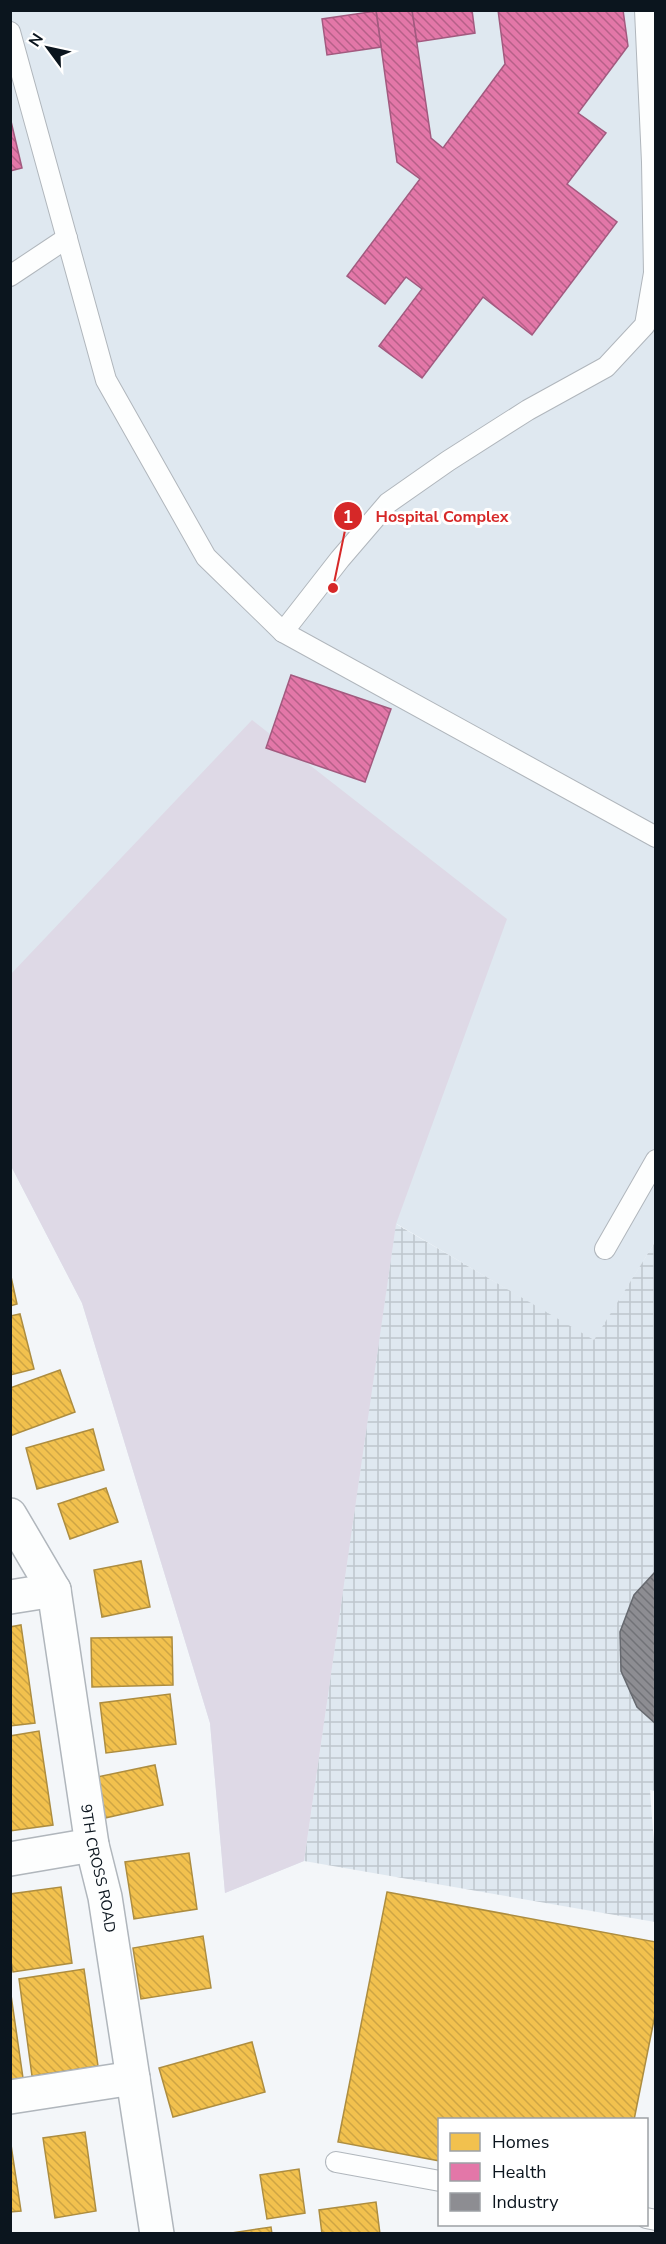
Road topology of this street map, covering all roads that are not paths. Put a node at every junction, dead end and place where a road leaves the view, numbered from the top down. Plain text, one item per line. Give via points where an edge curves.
1 (645, 10) edge
2 (10, 32) edge
3 (654, 162) edge
4 (67, 238) junction
5 (10, 276) edge
6 (283, 632) junction
7 (656, 837) edge
8 (656, 1160) edge
9 (605, 1249) dead end
10 (10, 1515) edge
11 (54, 1590) junction
12 (10, 1598) edge
13 (92, 1845) junction
14 (10, 1859) edge
15 (133, 2078) junction
16 (10, 2097) edge
17 (336, 2162) dead end
18 (438, 2181) edge
19 (157, 2234) edge

1 - 3 lane
2 - 4 lane
3 - 6 lane via 654,273 645,325 606,367 528,410 388,503
4 - 5 lane
4 - 6 lane via 106,380 206,557
6 - 7 lane
8 - 9 lane
10 - 11 street, 9TH CROSS ROAD
11 - 12 street
11 - 13 street, 9TH CROSS ROAD
13 - 14 street
13 - 15 street, 9TH CROSS ROAD via 105,1898
15 - 16 street
15 - 19 street, 9TH CROSS ROAD
17 - 18 lane

